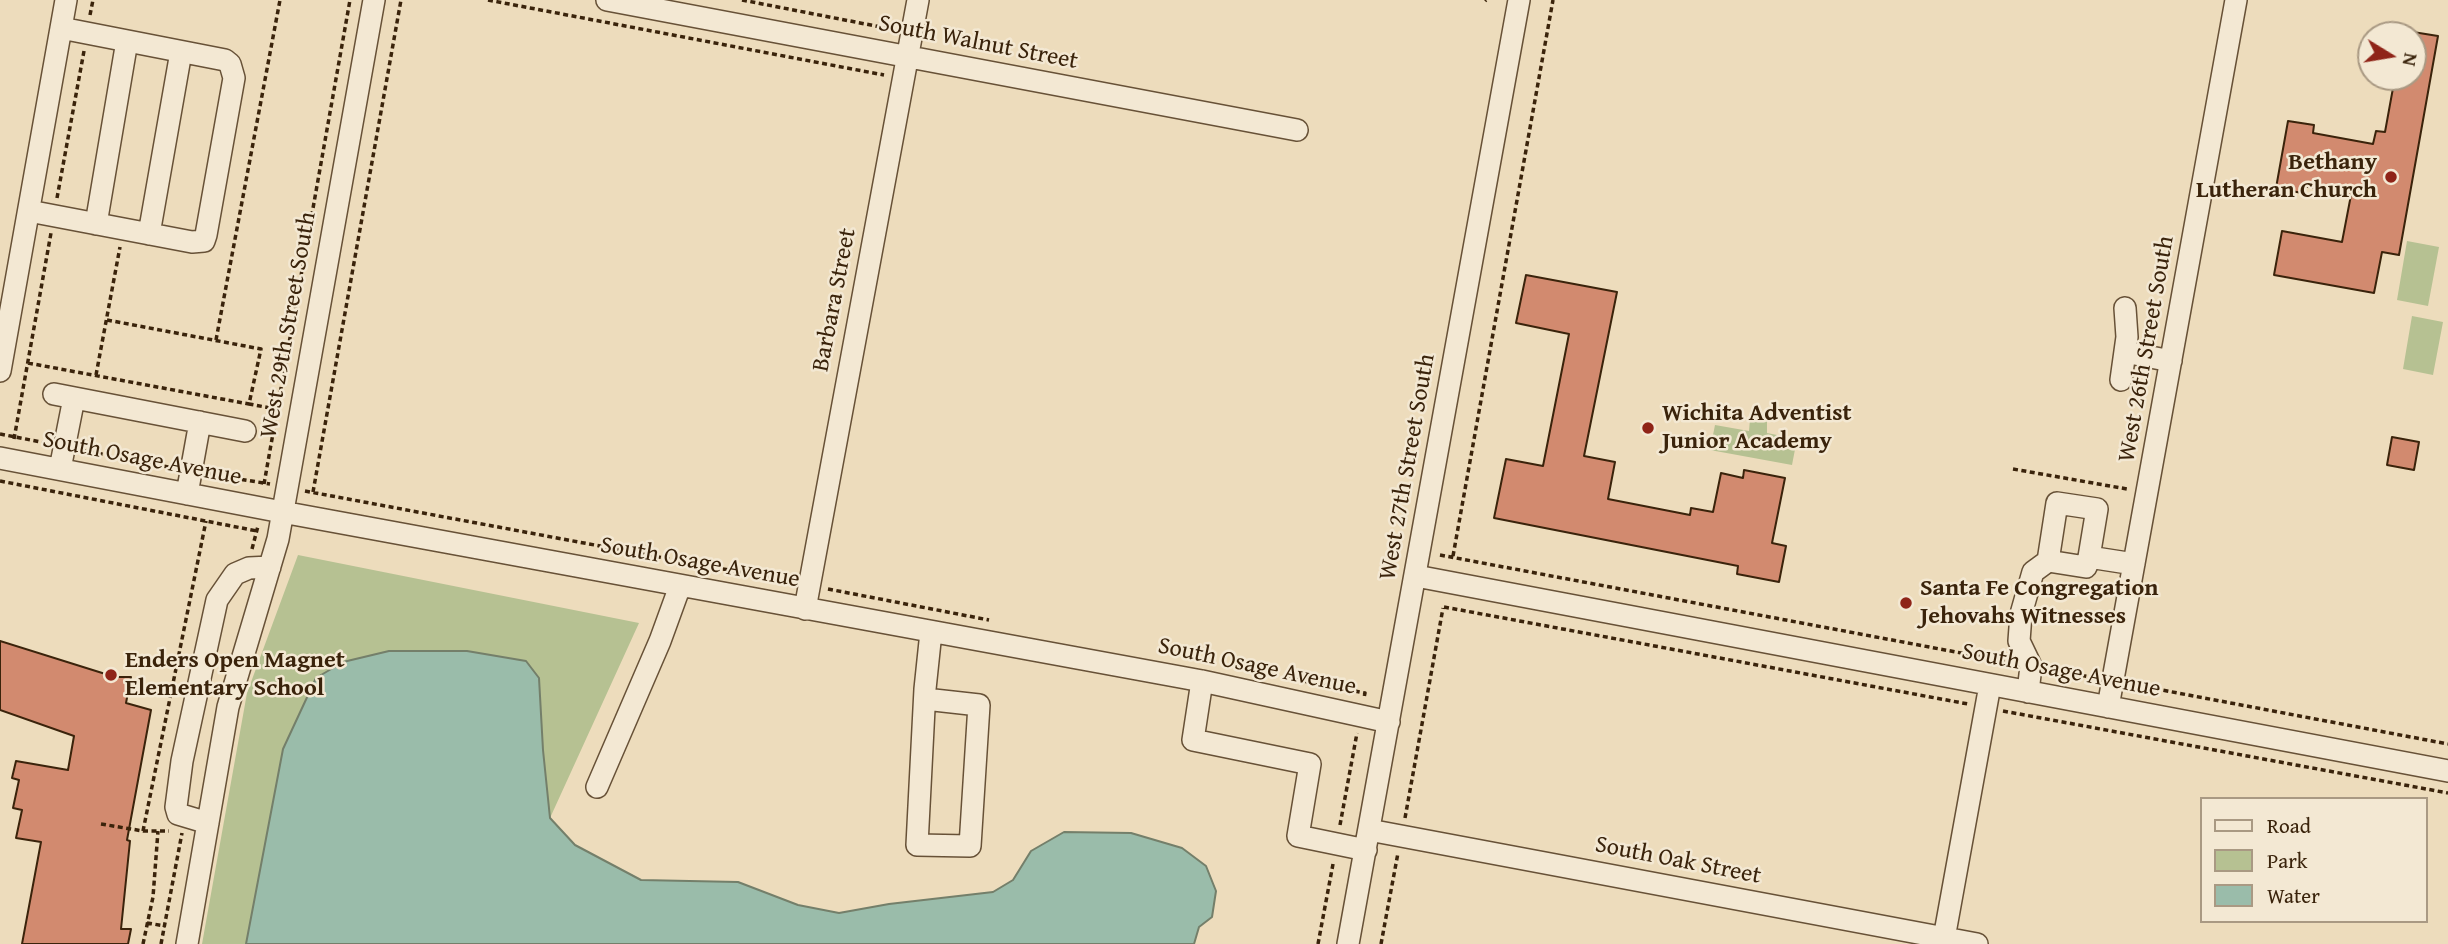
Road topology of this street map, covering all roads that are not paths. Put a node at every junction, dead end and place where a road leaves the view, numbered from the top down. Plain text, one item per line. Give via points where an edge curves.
1 (66, 0) edge
2 (374, 0) edge
3 (607, 0) edge
4 (918, 0) edge
5 (1519, 0) edge
6 (2236, 0) edge
7 (61, 28) junction
8 (127, 41) junction
9 (181, 52) junction
10 (907, 57) junction
11 (1297, 130) dead end
12 (29, 211) junction
13 (96, 224) junction
14 (149, 234) junction
15 (2125, 308) dead end
16 (2125, 352) junction
17 (2171, 360) junction
18 (0, 371) edge
19 (2121, 380) dead end
20 (201, 422) junction
21 (245, 431) dead end
22 (5, 459) edge
23 (60, 469) junction
24 (187, 494) junction
25 (282, 512) junction
26 (2089, 557) junction
27 (2048, 561) junction
28 (2134, 564) junction
29 (270, 567) junction
30 (1416, 576) junction
31 (680, 586) junction
32 (805, 609) junction
33 (932, 632) junction
34 (1202, 681) junction
35 (1990, 685) junction
36 (199, 686) junction
37 (2028, 692) junction
38 (232, 693) junction
39 (925, 699) junction
40 (2108, 707) junction
41 (1389, 722) junction
42 (2448, 771) edge
43 (597, 787) dead end
44 (208, 823) junction
45 (1367, 840) junction
46 (1944, 941) edge
47 (187, 944) edge
48 (1348, 944) edge
49 (1977, 944) edge

1 - 7 street
2 - 25 street, West 29th Street South
3 - 10 street, South Walnut Street
4 - 10 street, Barbara Street
5 - 30 street, West 27th Street South
6 - 17 street, West 26th Street South
7 - 8 street
7 - 12 street
8 - 9 street
8 - 13 street
9 - 14 street
9 - 14 street via 225,60 234,78 204,241
10 - 11 street, South Walnut Street
10 - 32 street, Barbara Street
12 - 13 street
12 - 18 street
13 - 14 street
15 - 16 street
16 - 17 street
16 - 19 street
17 - 28 street, West 26th Street South
20 - 21 street
20 - 23 street via 64,396
20 - 24 street
22 - 23 street, South Osage Avenue
23 - 24 street, South Osage Avenue
24 - 25 street, South Osage Avenue
25 - 29 street, West 29th Street South
25 - 31 street, South Osage Avenue
26 - 27 street via 2086,567
26 - 27 street via 2097,509 2057,503
26 - 28 street
27 - 37 street via 2033,572 2028,583 2020,623 2019,641 2031,666
28 - 40 street, West 26th Street South
29 - 36 street via 235,574 217,600
29 - 38 street, West 29th Street South
30 - 35 street, South Osage Avenue
30 - 41 street, West 27th Street South
31 - 32 street, South Osage Avenue
31 - 43 street
32 - 33 street, South Osage Avenue
33 - 34 street, South Osage Avenue
33 - 39 street
34 - 41 street, South Osage Avenue
34 - 45 street, South Oak Street via 1193,740 1310,764 1298,836
35 - 37 street, South Osage Avenue
35 - 46 street
36 - 38 street
36 - 44 street via 176,807 178,814
37 - 40 street, South Osage Avenue
38 - 44 street, West 29th Street South
39 - 39 street via 917,845 970,846 979,705
40 - 42 street, South Osage Avenue
41 - 45 street, West 27th Street South
44 - 47 street, West 29th Street South
45 - 46 street, South Oak Street via 1401,836
45 - 48 street, West 27th Street South
46 - 49 street, South Oak Street

